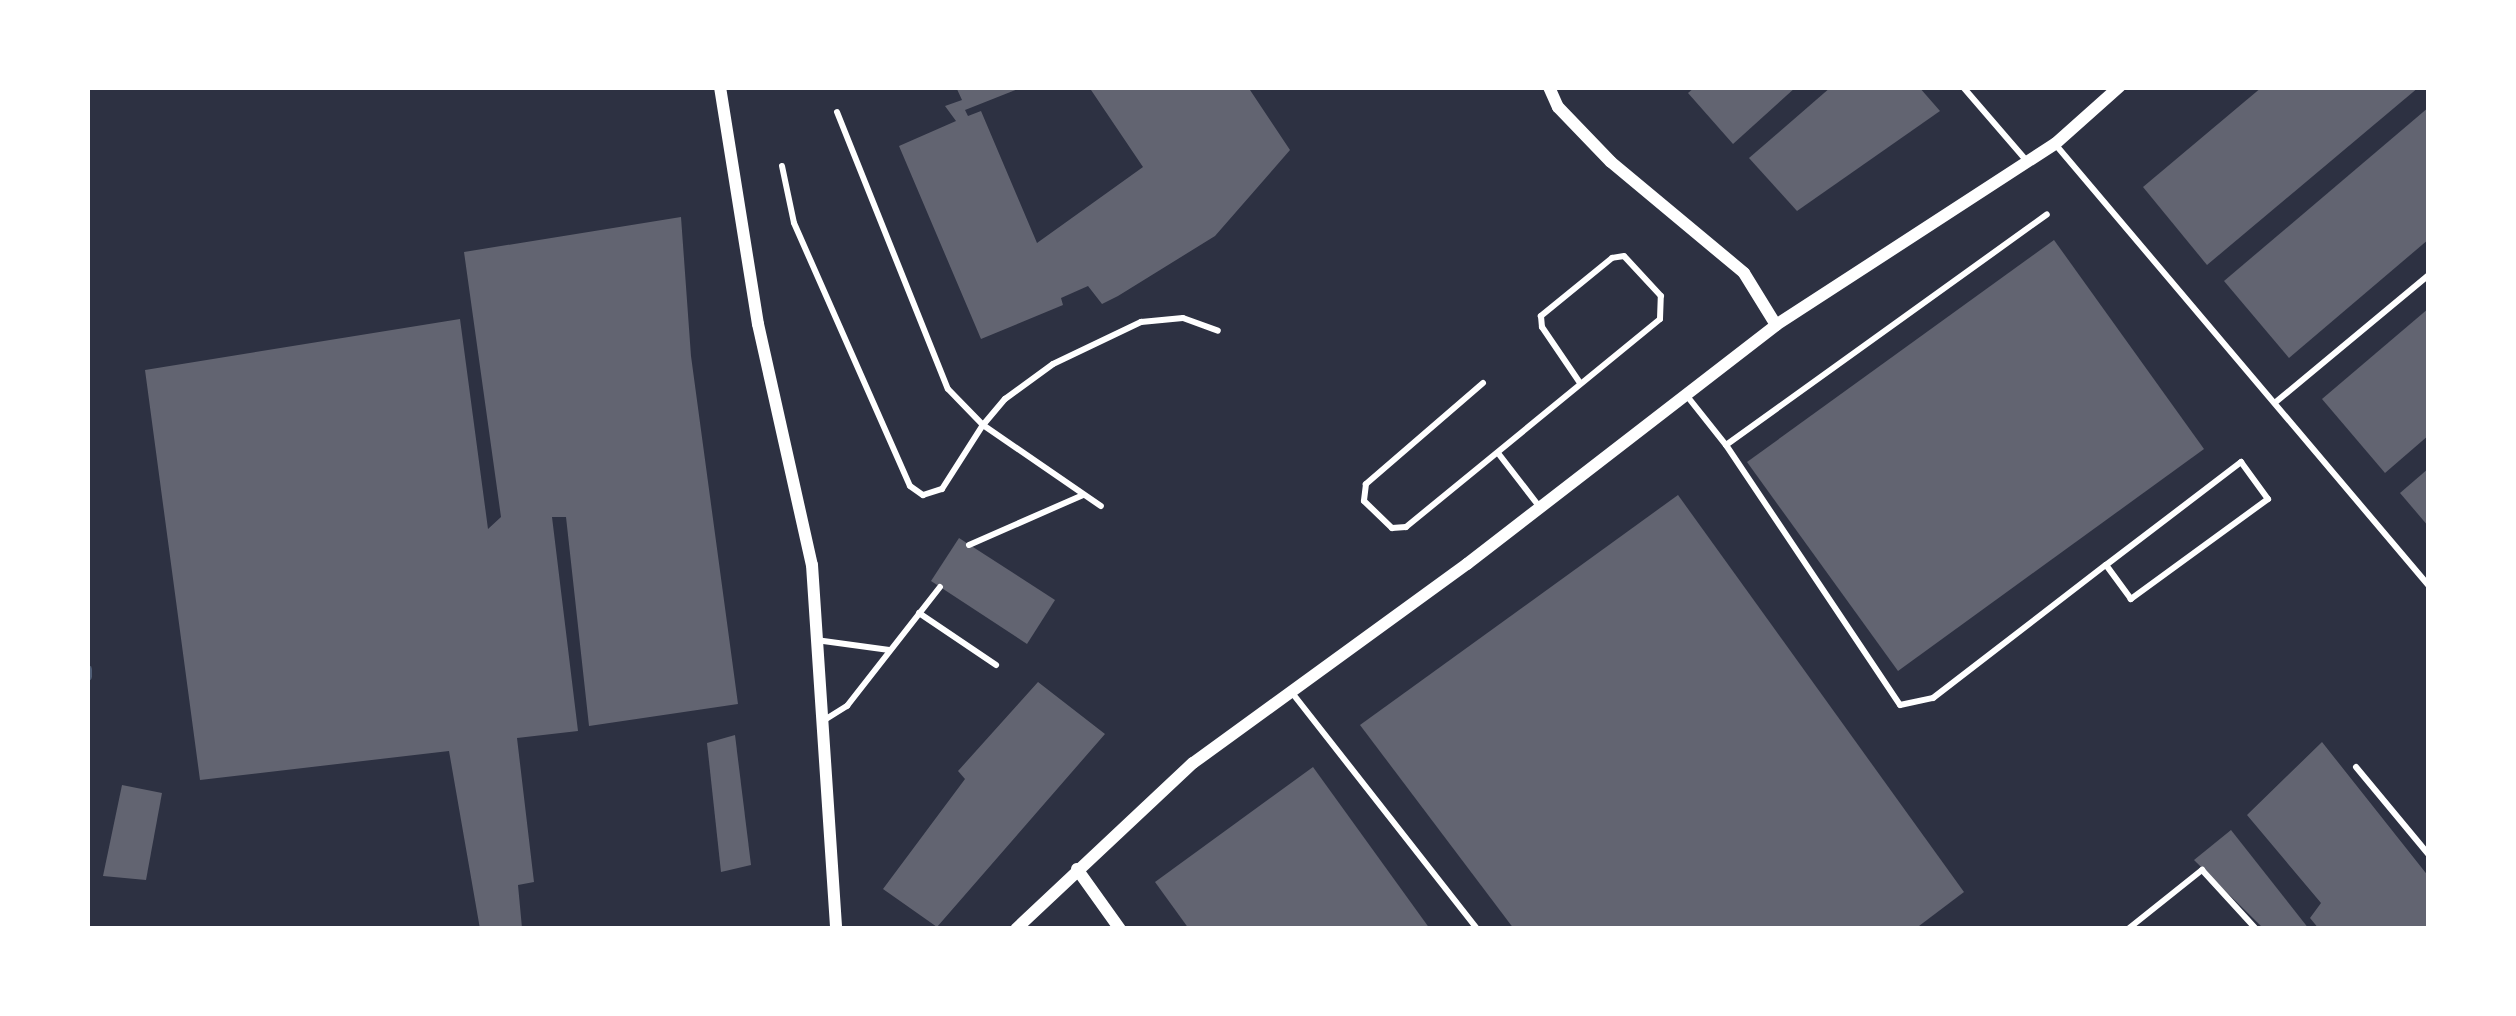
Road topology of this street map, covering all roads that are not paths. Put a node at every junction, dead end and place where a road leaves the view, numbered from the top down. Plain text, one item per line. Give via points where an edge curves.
1 (719, 87) edge
2 (1549, 87) edge
3 (1963, 87) edge
4 (2119, 87) edge
5 (837, 112) dead end
6 (2055, 144) junction
7 (2029, 163) junction
8 (782, 166) dead end
9 (2048, 214) dead end
10 (2429, 275) edge
11 (1776, 326) junction
12 (1218, 331) dead end
13 (1483, 383) dead end
14 (1580, 383) junction
15 (1687, 396) junction
16 (2277, 401) junction
17 (982, 424) junction
18 (1726, 445) junction
19 (1498, 453) junction
20 (1083, 495) junction
21 (1101, 506) dead end
22 (1540, 508) junction
23 (969, 545) dead end
24 (2106, 566) junction
25 (2429, 586) edge
26 (940, 587) dead end
27 (918, 613) junction
28 (816, 640) junction
29 (889, 650) junction
30 (996, 665) dead end
31 (1291, 692) junction
32 (821, 722) junction
33 (2356, 767) dead end
34 (2429, 855) edge
35 (1077, 869) junction
36 (836, 929) edge
37 (1016, 929) edge
38 (1120, 929) edge
39 (1477, 929) edge
40 (2128, 929) edge
41 (2256, 929) edge

1 - 28 street via 758,324 808,539
2 - 11 street via 1611,162 1744,273
3 - 7 lane
4 - 6 street
5 - 17 lane via 948,389
6 - 7 street
6 - 16 lane
7 - 11 street
8 - 17 lane via 794,223 910,486 923,495 942,489
9 - 18 lane
10 - 16 lane
11 - 15 street
12 - 17 lane via 1183,318 1141,322 1053,364
13 - 19 lane via 1366,484 1364,501 1399,530
14 - 14 lane via 1541,316 1624,256 1661,296 1660,319
14 - 19 lane
15 - 18 lane
15 - 22 street
16 - 25 lane
17 - 20 lane
18 - 24 lane via 1900,705 1933,698
19 - 22 lane
20 - 21 lane
20 - 23 lane
22 - 31 street
24 - 24 lane via 2131,599 2268,499 2241,462
26 - 27 lane
27 - 29 lane
27 - 30 lane
28 - 29 lane
28 - 32 street
29 - 32 lane via 847,706
31 - 35 street via 1193,763
31 - 39 lane
32 - 36 street
33 - 34 lane
35 - 37 street
35 - 38 street
40 - 41 lane via 2202,870

